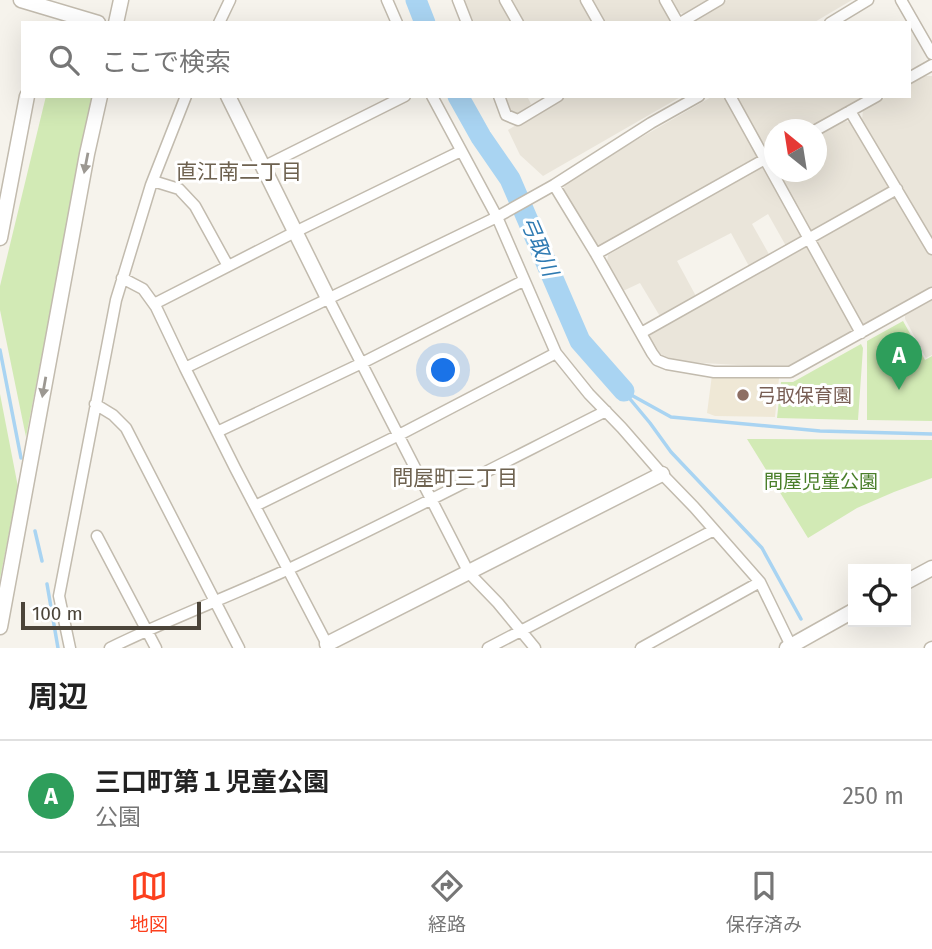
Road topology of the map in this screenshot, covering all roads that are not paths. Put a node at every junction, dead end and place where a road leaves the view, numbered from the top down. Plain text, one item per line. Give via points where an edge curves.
1 (21, 0) edge
2 (121, 0) edge
3 (230, 0) edge
4 (387, 0) edge
5 (458, 0) edge
6 (505, 0) edge
7 (586, 0) edge
8 (665, 0) edge
9 (719, 0) edge
10 (868, 0) edge
11 (901, 0) edge
12 (42, 3) edge
13 (40, 21) edge
14 (92, 21) edge
15 (116, 21) edge
16 (220, 21) edge
17 (396, 21) edge
18 (466, 21) edge
19 (517, 21) edge
20 (598, 21) edge
21 (678, 21) edge
22 (682, 21) edge
23 (833, 21) edge
24 (932, 54) edge
25 (932, 65) edge
26 (911, 77) edge
27 (27, 98) edge
28 (100, 98) edge
29 (185, 98) edge
30 (229, 98) edge
31 (401, 98) edge
32 (433, 98) edge
33 (500, 98) edge
34 (555, 98) edge
35 (695, 98) edge
36 (731, 98) edge
37 (873, 98) edge
38 (850, 111) junction
39 (827, 124) edge
40 (764, 148) edge
41 (461, 151) junction
42 (764, 160) edge
43 (263, 167) junction
44 (153, 181) junction
45 (782, 182) edge
46 (549, 188) junction
47 (897, 189) junction
48 (502, 214) junction
49 (295, 232) junction
50 (0, 238) edge
51 (809, 239) junction
52 (932, 249) edge
53 (596, 254) junction
54 (228, 266) junction
55 (122, 278) junction
56 (523, 281) junction
57 (932, 293) edge
58 (328, 298) junction
59 (154, 304) junction
60 (641, 333) junction
61 (861, 333) junction
62 (556, 354) junction
63 (362, 363) junction
64 (186, 368) junction
65 (95, 404) junction
66 (606, 411) junction
67 (217, 432) junction
68 (399, 435) junction
69 (662, 474) junction
70 (432, 499) junction
71 (255, 506) junction
72 (714, 530) junction
73 (97, 536) dead end
74 (932, 568) edge
75 (288, 569) junction
76 (469, 573) junction
77 (911, 579) edge
78 (760, 582) junction
79 (214, 600) junction
80 (848, 614) edge
81 (0, 627) edge
82 (146, 630) junction
83 (521, 631) junction
84 (328, 646) edge
85 (790, 647) edge
86 (70, 648) edge
87 (110, 648) edge
88 (156, 648) edge
89 (239, 648) edge
90 (488, 648) edge
91 (535, 648) edge
92 (641, 648) edge

1 - 12 street
2 - 15 street
3 - 16 street
4 - 17 street
5 - 18 street
6 - 19 street
7 - 20 street
8 - 21 street
9 - 22 street
10 - 23 street
11 - 24 street
12 - 13 street
12 - 14 street
25 - 26 street
27 - 50 street
28 -> 81 street
29 - 44 street
30 - 43 street
31 - 43 street
32 - 41 street
33 - 34 street via 506,115 518,120
35 - 46 street
36 - 40 street
37 - 38 street
38 - 39 street
38 - 47 street
41 - 48 street
41 - 49 street
42 - 53 street
43 - 49 street
44 - 54 street via 179,189 195,206
44 - 55 street
45 - 51 street
46 - 48 street
46 - 53 street
47 - 51 street
47 - 52 street
48 - 56 street
48 - 58 street
49 - 54 street
49 - 58 street
51 - 60 street
51 - 61 street
53 - 60 street
54 - 59 street
55 - 59 street via 143,289
55 - 65 street
56 - 62 street
56 - 63 street
57 - 61 street
58 - 63 street
58 - 64 street
59 - 64 street
60 - 61 street via 657,359 667,364 753,373 790,372
62 - 66 street
62 - 68 street
63 - 67 street
63 - 68 street
64 - 67 street
65 - 79 street via 126,428
65 - 86 street via 59,596
66 - 69 street
66 - 70 street
67 - 71 street
68 - 70 street
68 - 71 street
69 - 72 street
69 - 76 street
70 - 75 street
70 - 76 street
71 - 75 street
72 - 78 street
72 - 83 street
73 - 82 street
74 - 77 street
75 - 79 street
75 - 84 street
76 - 83 street
76 - 84 street
78 - 85 street
78 - 92 street
79 - 82 street
79 - 89 street
80 - 85 street
82 - 87 street
82 - 88 street
83 - 90 street
83 - 91 street

